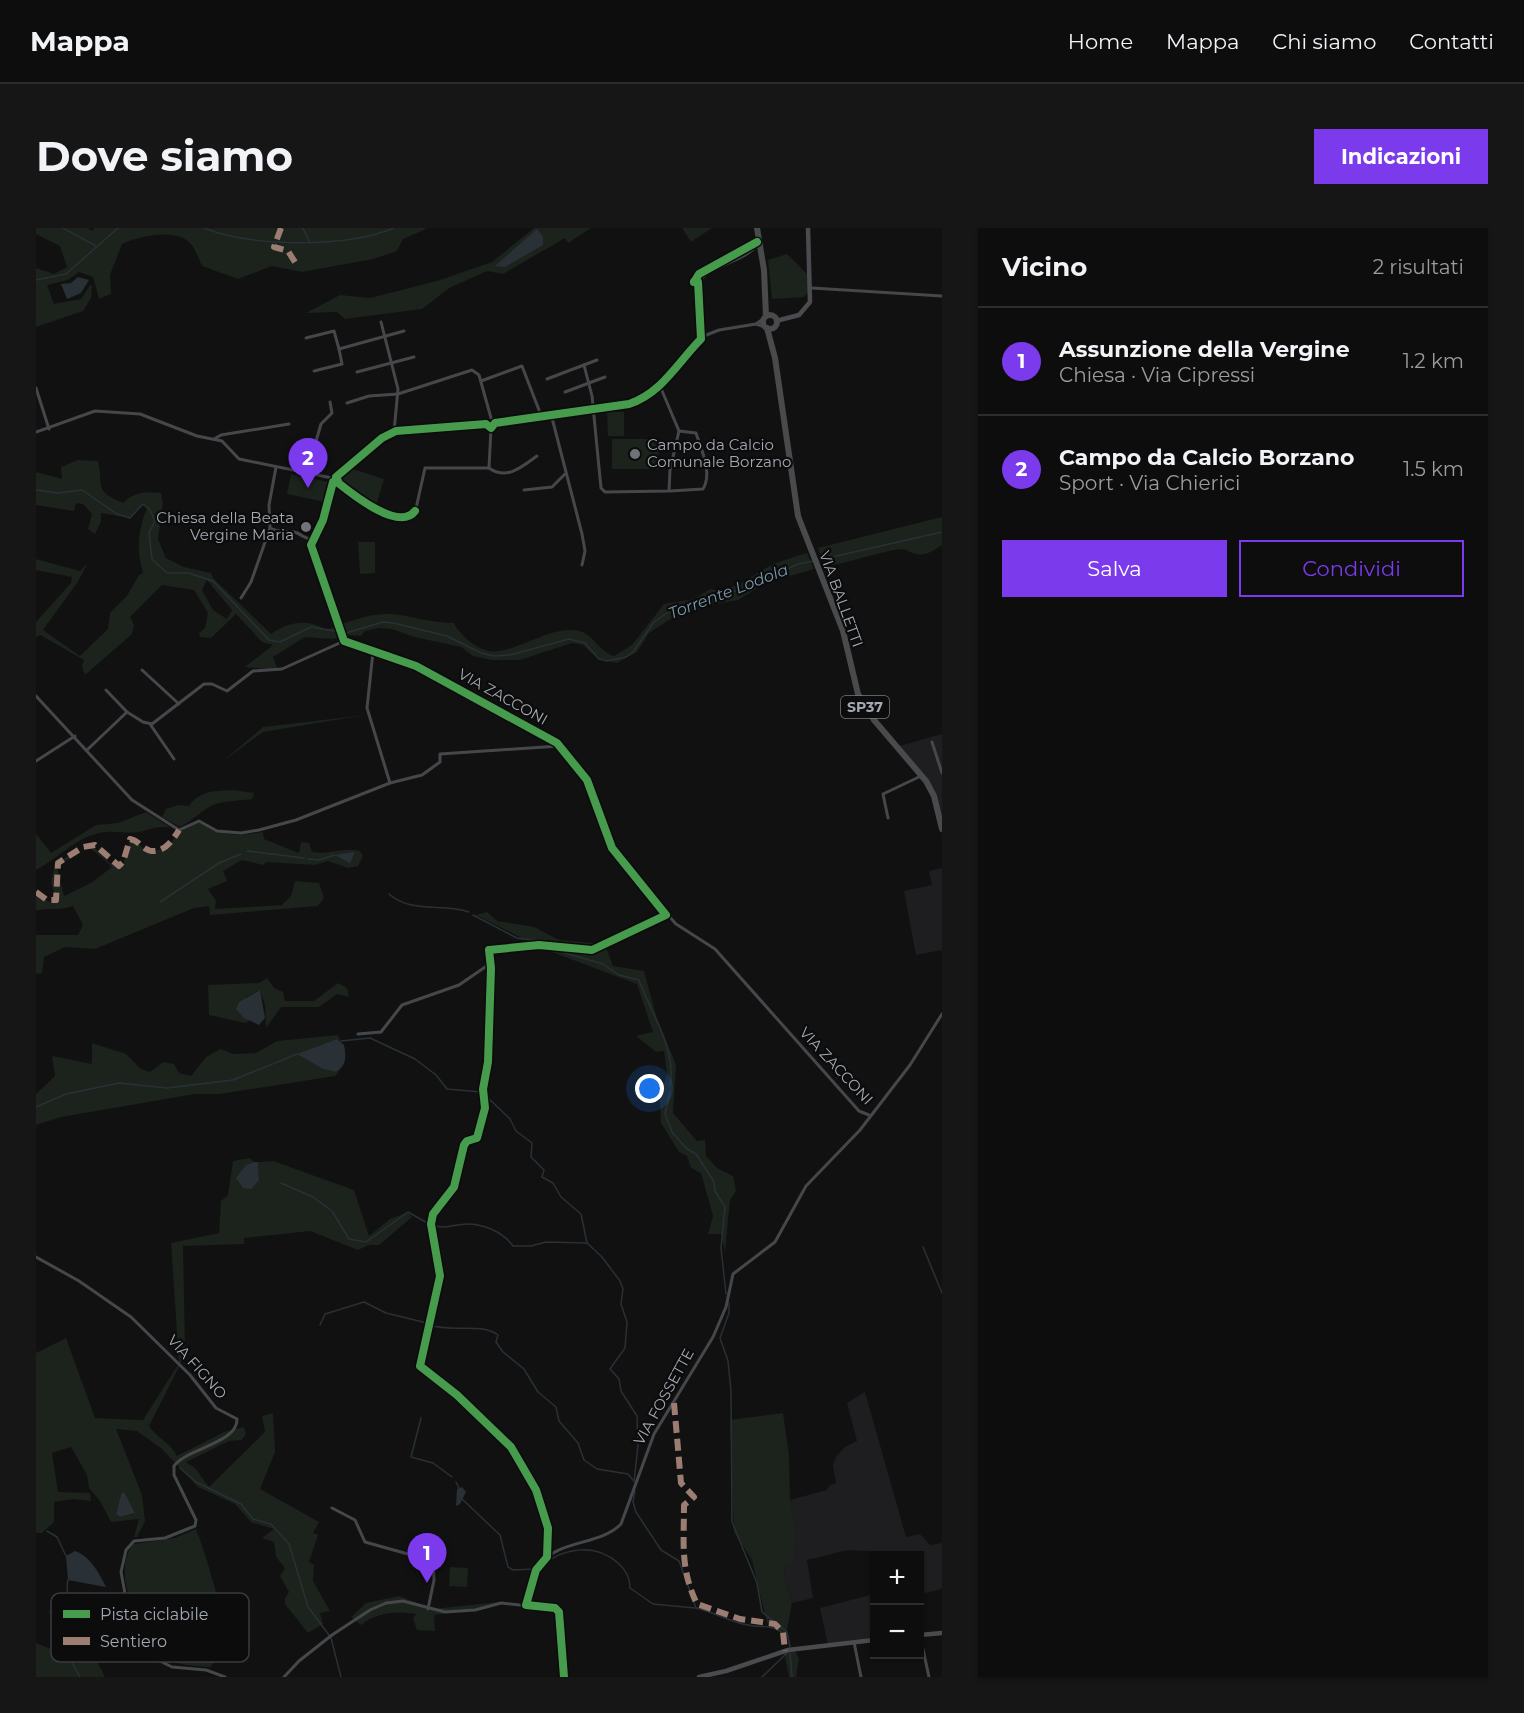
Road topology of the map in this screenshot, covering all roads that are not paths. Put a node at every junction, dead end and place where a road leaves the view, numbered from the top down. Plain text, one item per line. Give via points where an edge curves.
1 (757, 228) edge
2 (808, 228) edge
3 (760, 241) junction
4 (812, 288) junction
5 (942, 297) edge
6 (381, 322) dead end
7 (769, 322) junction
8 (756, 324) junction
9 (404, 331) dead end
10 (385, 336) junction
11 (306, 338) dead end
12 (701, 339) junction
13 (339, 349) junction
14 (414, 357) dead end
15 (597, 360) dead end
16 (392, 364) junction
17 (584, 365) junction
18 (314, 371) dead end
19 (357, 372) dead end
20 (605, 377) dead end
21 (547, 379) dead end
22 (481, 381) junction
23 (590, 382) junction
24 (660, 386) junction
25 (36, 388) edge
26 (565, 392) dead end
27 (398, 394) junction
28 (330, 402) dead end
29 (347, 404) dead end
30 (593, 409) junction
31 (539, 410) dead end
32 (551, 414) junction
33 (491, 418) junction
34 (495, 423) junction
35 (289, 424) dead end
36 (486, 424) junction
37 (491, 428) junction
38 (50, 429) junction
39 (679, 431) junction
40 (36, 432) edge
41 (394, 432) junction
42 (216, 440) junction
43 (537, 456) dead end
44 (276, 467) junction
45 (489, 468) junction
46 (307, 472) junction
47 (566, 474) junction
48 (335, 480) junction
49 (524, 490) dead end
50 (669, 491) junction
51 (270, 528) junction
52 (312, 539) junction
53 (582, 565) dead end
54 (242, 598) dead end
55 (343, 640) junction
56 (373, 652) junction
57 (142, 670) dead end
58 (106, 690) dead end
59 (36, 696) edge
60 (179, 704) junction
61 (128, 712) junction
62 (150, 724) junction
63 (75, 736) junction
64 (932, 742) dead end
65 (560, 746) junction
66 (87, 750) junction
67 (174, 759) dead end
68 (36, 761) edge
69 (942, 773) edge
70 (922, 775) junction
71 (390, 783) junction
72 (888, 818) dead end
73 (942, 829) edge
74 (666, 915) junction
75 (491, 963) junction
76 (942, 1014) edge
77 (358, 1034) dead end
78 (869, 1116) junction
79 (36, 1257) edge
80 (332, 1508) dead end
81 (547, 1557) junction
82 (125, 1593) edge
83 (526, 1605) junction
84 (428, 1609) junction
85 (942, 1633) edge
86 (924, 1635) edge
87 (870, 1640) edge
88 (854, 1642) junction
89 (924, 1654) edge
90 (164, 1662) edge
91 (285, 1676) edge
92 (225, 1677) edge
93 (564, 1677) edge
94 (699, 1677) edge
95 (861, 1677) edge
96 (929, 1677) edge

1 - 3 main road, VIA BALLETTI
2 - 4 main road
3 - 7 main road, VIA BALLETTI
3 - 12 street via 751,251 696,282
4 - 5 street
4 - 7 main road via 804,312
6 - 10 street
7 - 8 street
7 - 8 street
7 - 70 main road, VIA BALLETTI / SP37 via 795,502 843,631 861,700
8 - 12 street via 719,330
9 - 10 street
10 - 13 street
10 - 16 street
11 - 13 street via 334,331
12 - 24 street
13 - 18 street via 342,364
14 - 16 street
15 - 17 street
16 - 19 street
16 - 27 street
17 - 21 street
17 - 23 street
20 - 23 street
22 - 27 street via 472,370
22 - 31 street via 522,366
22 - 33 street
23 - 26 street
23 - 30 street
24 - 30 street via 635,402
24 - 39 street
25 - 38 street
27 - 29 street
27 - 41 street
28 - 46 street via 332,413 320,426
30 - 32 street
30 - 50 street via 601,488 608,492
32 - 34 street
32 - 47 street
33 - 34 street
33 - 36 street
34 - 37 street
35 - 42 street via 221,435
36 - 37 street
36 - 41 street
37 - 45 street
38 - 40 street
38 - 42 street via 84,413 116,412 147,416
39 - 50 street
39 - 50 street via 696,433 706,463 706,485 703,489
41 - 48 street
42 - 44 street via 226,444 239,459
43 - 45 street via 513,472
44 - 46 street
44 - 51 street via 269,505
45 - 48 street via 425,468 415,513 408,516 381,513
46 - 48 street
47 - 49 street via 552,487
47 - 53 street via 585,551
48 - 52 street via 323,520
51 - 52 street
51 - 54 street
52 - 55 street
55 - 56 street, VIA ZACCONI
55 - 60 street via 278,670 253,671 227,691 207,683
56 - 65 street, VIA ZACCONI via 416,666
56 - 71 street via 367,708
57 - 60 street
58 - 61 street
59 - 63 street
60 - 62 street
61 - 62 street
61 - 66 street
62 - 67 street
63 - 66 street
63 - 68 street
64 - 69 street
65 - 71 street via 440,754 440,762 423,774
65 - 74 street, VIA ZACCONI via 587,780 612,848
66 - 71 street via 132,800 179,830 199,821 217,831 259,830 296,820
70 - 72 street via 883,794
70 - 73 main road, VIA BALLETTI / SP37 via 934,796
74 - 75 street via 592,950 558,945 493,948 489,950
74 - 78 street, VIA ZACCONI via 715,949 832,1082 859,1111
75 - 77 street via 459,985 402,1005 381,1032
75 - 81 street via 485,1108 479,1135 465,1143 454,1187 433,1214 431,1224 440,1276 420,1364 517,1455 546,1517
76 - 78 street via 910,1065
78 - 81 street, VIA FOSSETTE via 848,1145 806,1186 775,1242 732,1276 726,1307 713,1337 654,1434 621,1524 611,1533
79 - 82 street, VIA FIGNO via 131,1317 184,1369 216,1408 237,1419 231,1433 185,1456 174,1466 195,1526 165,1538 134,1541 126,1550 121,1567
80 - 84 street via 355,1520 365,1542 433,1561
81 - 83 street via 537,1570
83 - 84 street via 501,1603 451,1612
83 - 93 street via 559,1611
84 - 91 street via 403,1601 378,1606 307,1654
85 - 86 main road
87 - 88 main road
88 - 94 main road via 788,1650
88 - 95 street
89 - 96 street
90 - 92 street, VIA FIGNO via 172,1667 206,1670

